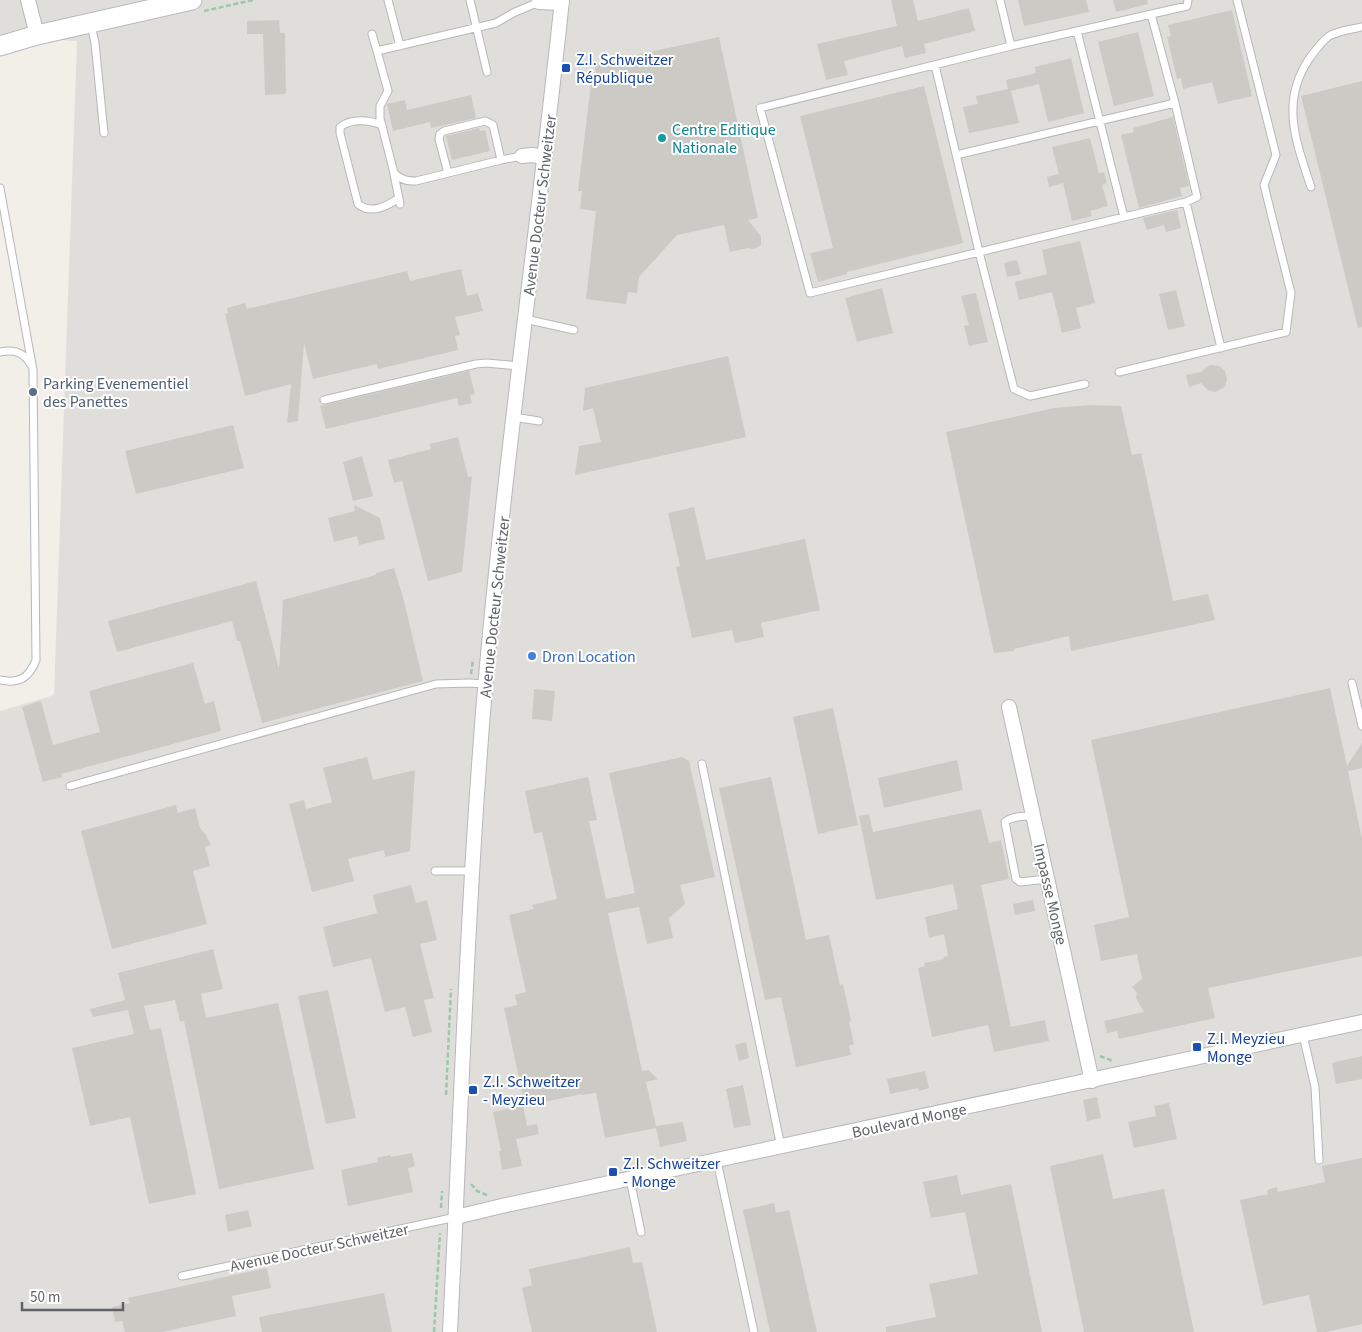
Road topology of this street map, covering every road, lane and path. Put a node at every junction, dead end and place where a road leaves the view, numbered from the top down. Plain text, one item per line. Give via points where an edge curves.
1 (28, 0) edge
2 (192, 0) edge
3 (388, 0) edge
4 (470, 0) edge
5 (1000, 0) edge
6 (1188, 0) edge
7 (1237, 0) edge
8 (539, 2) joint
9 (562, 2) edge
10 (1151, 14) junction
11 (90, 23) junction
12 (1362, 27) edge
13 (477, 28) junction
14 (1078, 30) junction
15 (372, 34) dead end
16 (37, 35) junction
17 (0, 46) edge
18 (400, 46) junction
19 (1011, 46) junction
20 (377, 51) junction
21 (935, 65) junction
22 (486, 72) dead end
23 (1175, 103) junction
24 (1100, 120) junction
25 (382, 125) junction
26 (104, 133) dead end
27 (956, 155) junction
28 (522, 156) joint
29 (545, 157) junction
30 (501, 160) junction
31 (394, 173) junction
32 (448, 173) junction
33 (1311, 186) dead end
34 (0, 188) edge
35 (1186, 202) junction
36 (1124, 217) junction
37 (979, 252) junction
38 (525, 319) junction
39 (574, 330) dead end
40 (1221, 348) junction
41 (0, 352) edge
42 (520, 366) junction
43 (33, 370) junction
44 (1120, 372) dead end
45 (1085, 384) dead end
46 (324, 400) dead end
47 (513, 417) junction
48 (540, 421) dead end
49 (0, 680) edge
50 (1352, 683) dead end
51 (485, 684) junction
52 (1009, 708) dead end
53 (1362, 726) edge
54 (702, 764) dead end
55 (70, 786) dead end
56 (1033, 816) junction
57 (435, 871) dead end
58 (472, 871) junction
59 (1047, 879) junction
60 (1362, 1022) edge
61 (1303, 1034) junction
62 (1092, 1081) junction
63 (781, 1147) junction
64 (1319, 1160) dead end
65 (717, 1161) junction
66 (630, 1179) junction
67 (442, 1189) dead end
68 (441, 1208) dead end
69 (456, 1217) junction
70 (641, 1232) dead end
71 (440, 1233) dead end
72 (182, 1276) dead end
73 (434, 1332) edge
74 (450, 1332) edge
75 (754, 1332) edge

1 - 16 street
2 - 11 main road
3 - 18 lane
4 - 13 lane
5 - 19 lane
6 - 10 lane via 1186,6
7 - 40 lane via 1276,155 1264,184 1291,293 1286,332
8 - 9 street
8 - 13 lane via 496,23
9 - 29 street, Avenue Docteur Schweitzer
10 - 14 lane
10 - 23 lane
11 - 16 main road
11 - 26 lane via 97,57
12 - 33 lane via 1324,40 1300,73 1295,87 1293,127
13 - 18 lane
13 - 22 lane
14 - 19 lane
14 - 24 lane
15 - 20 lane
16 - 17 main road
18 - 20 lane
19 - 21 lane
20 - 25 lane via 388,91 380,106
21 - 27 lane
21 - 37 lane via 760,108 810,293
23 - 24 lane
23 - 35 lane via 1198,197
24 - 27 lane
24 - 36 lane
25 - 31 lane
25 - 31 lane via 370,120 340,127 358,204 369,210 400,201
27 - 37 lane
28 - 29 street
28 - 30 lane
29 - 38 street, Avenue Docteur Schweitzer
30 - 32 lane
30 - 32 lane via 493,125 489,122 444,131 439,139
31 - 32 lane via 407,181 416,181
34 - 43 lane
35 - 36 lane
35 - 40 lane
36 - 37 lane
37 - 45 lane via 1014,389 1030,396
38 - 39 lane
38 - 42 street, Avenue Docteur Schweitzer
40 - 44 lane
41 - 43 lane via 20,352
42 - 46 lane via 476,364
42 - 47 street, Avenue Docteur Schweitzer
43 - 49 lane via 36,660 32,672 21,680
47 - 48 lane
47 - 51 street, Avenue Docteur Schweitzer
50 - 53 lane
51 - 55 lane via 436,684
51 - 58 street, Avenue Docteur Schweitzer
52 - 56 street, Impasse Monge
54 - 63 lane
56 - 59 street, Impasse Monge
56 - 59 lane via 1005,822 1016,879 1020,882
57 - 58 lane
58 - 69 street, Avenue Docteur Schweitzer
59 - 62 street, Impasse Monge
60 - 61 street, Boulevard Monge
61 - 62 street, Boulevard Monge
61 - 64 lane via 1315,1087
62 - 63 street, Boulevard Monge
63 - 65 street, Boulevard Monge
65 - 66 street, Boulevard Monge
65 - 75 lane
66 - 69 street, Boulevard Monge
66 - 70 lane
67 - 68 path
69 - 72 lane, Avenue Docteur Schweitzer
69 - 74 street, Avenue Docteur Schweitzer
71 - 73 path

